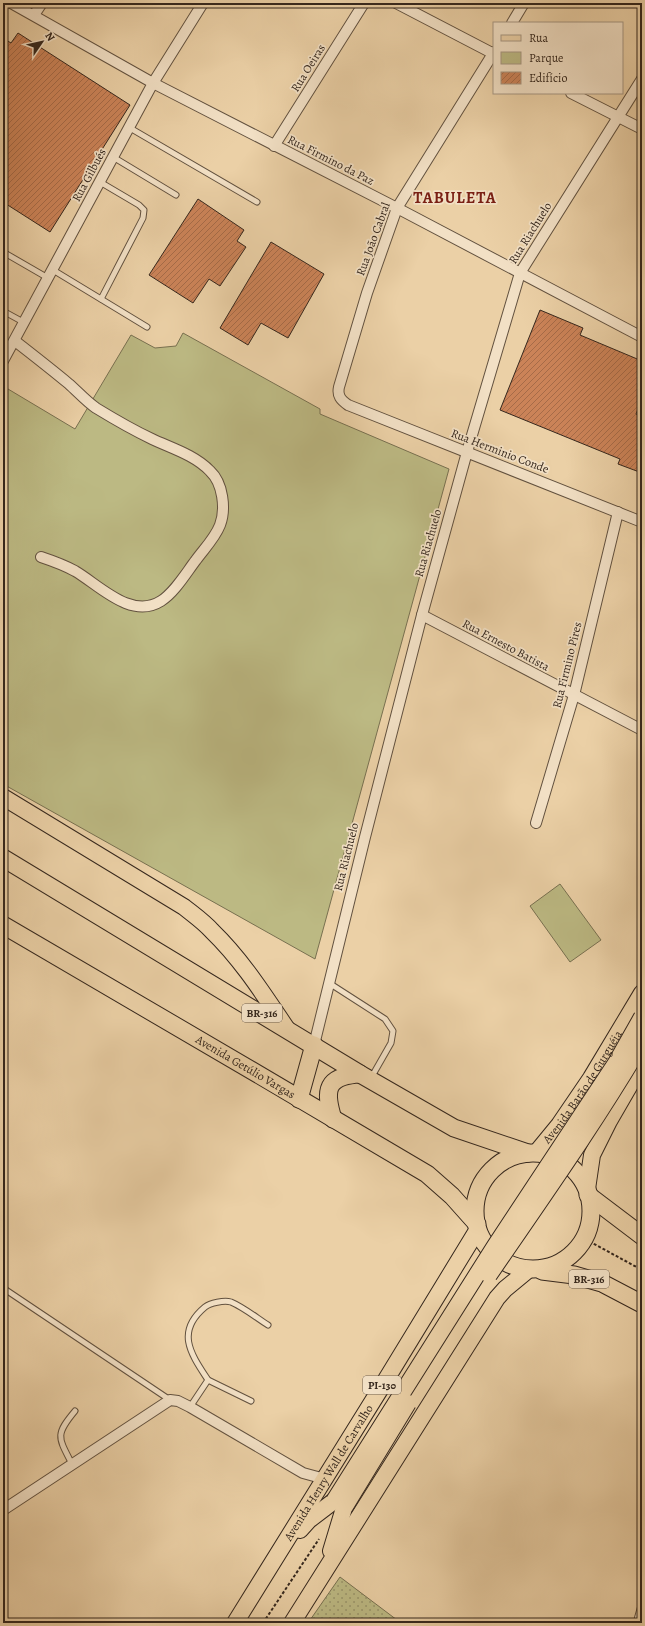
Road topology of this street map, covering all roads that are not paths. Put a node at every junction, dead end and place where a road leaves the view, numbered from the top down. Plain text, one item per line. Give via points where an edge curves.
1 (11, 3) edge
2 (42, 3) edge
3 (202, 3) edge
4 (364, 3) edge
5 (396, 3) edge
6 (524, 3) edge
7 (34, 15) junction
8 (513, 22) edge
9 (493, 52) edge
10 (493, 55) edge
11 (642, 79) edge
12 (153, 83) junction
13 (573, 94) edge
14 (618, 116) junction
15 (130, 128) junction
16 (642, 129) edge
17 (274, 146) junction
18 (113, 157) junction
19 (100, 182) junction
20 (176, 195) dead end
21 (257, 202) dead end
22 (397, 208) junction
23 (3, 252) edge
24 (520, 273) junction
25 (51, 274) junction
26 (101, 299) junction
27 (3, 311) edge
28 (25, 323) junction
29 (147, 327) dead end
30 (642, 337) edge
31 (15, 341) junction
32 (3, 361) edge
33 (348, 406) joint
34 (467, 452) junction
35 (618, 512) junction
36 (642, 522) edge
37 (41, 558) dead end
38 (422, 615) junction
39 (574, 695) junction
40 (642, 730) edge
41 (3, 797) edge
42 (536, 823) dead end
43 (3, 858) edge
44 (3, 926) edge
45 (328, 983) junction
46 (642, 993) edge
47 (642, 1017) edge
48 (287, 1029) junction
49 (642, 1043) edge
50 (314, 1045) junction
51 (642, 1064) edge
52 (365, 1076) junction
53 (299, 1099) junction
54 (333, 1119) junction
55 (532, 1153) junction
56 (588, 1192) junction
57 (477, 1227) junction
58 (642, 1236) edge
59 (530, 1270) junction
60 (3, 1288) edge
61 (642, 1304) edge
62 (268, 1325) dead end
63 (208, 1380) junction
64 (170, 1400) junction
65 (251, 1402) dead end
66 (190, 1407) junction
67 (75, 1411) dead end
68 (72, 1464) junction
69 (325, 1479) junction
70 (339, 1504) junction
71 (3, 1510) edge
72 (286, 1541) junction
73 (329, 1564) junction
74 (642, 1602) edge
75 (235, 1623) edge
76 (292, 1623) edge
77 (636, 1623) edge

1 - 7 street, Rua Firmino da Paz
2 - 7 street
3 - 12 street, Rua Gilbués
4 - 17 street, Rua Oeiras
5 - 9 street
6 - 8 street
7 - 12 street, Rua Firmino da Paz
10 - 22 street, Rua João Cabral
11 - 14 street, Rua Riachuelo
12 - 15 street, Rua Gilbués
12 - 17 street, Rua Firmino da Paz
13 - 14 street
14 - 16 street
14 - 24 street, Rua Riachuelo
15 - 18 street, Rua Gilbués
15 - 21 lane
17 - 22 street, Rua Firmino da Paz
18 - 19 street, Rua Gilbués
18 - 20 lane
19 - 25 street, Rua Gilbués
19 - 26 lane via 144,210 143,218
22 - 24 street, Rua Firmino da Paz
22 - 33 street, Rua João Cabral via 367,293 339,387 340,398
23 - 25 lane
24 - 30 street, Rua Firmino da Paz
24 - 34 street, Rua Riachuelo
25 - 26 lane
25 - 28 street, Rua Gilbués
26 - 29 lane
27 - 28 lane
28 - 31 street, Rua Gilbués
31 - 32 street, Rua Gilbués
31 - 37 street via 95,407 212,471 222,496 223,515 220,526 176,585 159,602 141,607 124,603 74,570
33 - 34 street, Rua Herminio Conde
34 - 35 street, Rua Herminio Conde
34 - 38 street, Rua Riachuelo
35 - 36 street, Rua Herminio Conde
35 - 39 street, Rua Firmino Pires
38 - 39 street, Rua Ernesto Batista
38 - 45 street, Rua Riachuelo
39 - 40 street, Rua Ernesto Batista
39 - 42 street, Rua Firmino Pires
41 - 48 main road via 184,907 199,919 248,972
43 - 48 highway, BR-316
44 - 53 highway, Avenida Getúlio Vargas / BR-316
45 - 50 street, Rua Riachuelo
45 - 52 lane via 384,1019 393,1030 391,1043
46 - 55 main road, Avenida Barão de Gurguéia via 591,1078 559,1125
47 - 70 main road, bridge via 616,1063 494,1246
48 - 50 highway, BR-316
49 - 70 main road, bridge via 556,1178 474,1297
50 - 52 highway, BR-316
50 - 53 highway
51 - 56 main road via 592,1155
52 - 54 highway via 342,1076 332,1085 328,1100
52 - 55 highway, BR-316 via 454,1128
53 - 54 highway, Avenida Getúlio Vargas / BR-316
54 - 57 highway, Avenida Getúlio Vargas / BR-316 via 426,1174 452,1196
55 - 56 highway, BR-316 via 557,1158 567,1164 582,1179
55 - 57 highway, BR-316 via 507,1159 491,1170 481,1186 475,1204
56 - 58 highway, BR-316
56 - 59 highway, BR-316 via 592,1212 588,1234 576,1252 567,1260 548,1268
57 - 59 highway, Avenida Getúlio Vargas / BR-316 via 485,1244 497,1257 511,1266
57 - 69 main road, Avenida Henry Wall de Carvalho / PI-130 via 455,1269
59 - 61 highway, Avenida Getúlio Vargas / BR-316 via 574,1275 602,1283
59 - 73 main road via 505,1288 497,1298
60 - 64 lane
62 - 63 lane via 230,1302 209,1304 194,1316 188,1335 192,1356
63 - 65 lane
63 - 66 lane
64 - 66 street
64 - 68 street
66 - 69 street via 303,1473
67 - 68 lane via 60,1433
68 - 71 street
69 - 72 main road, Avenida Henry Wall de Carvalho / PI-130
70 - 72 main road
70 - 73 main road
72 - 75 main road, Avenida Henry Wall de Carvalho / PI-130
73 - 76 main road
74 - 77 lane

